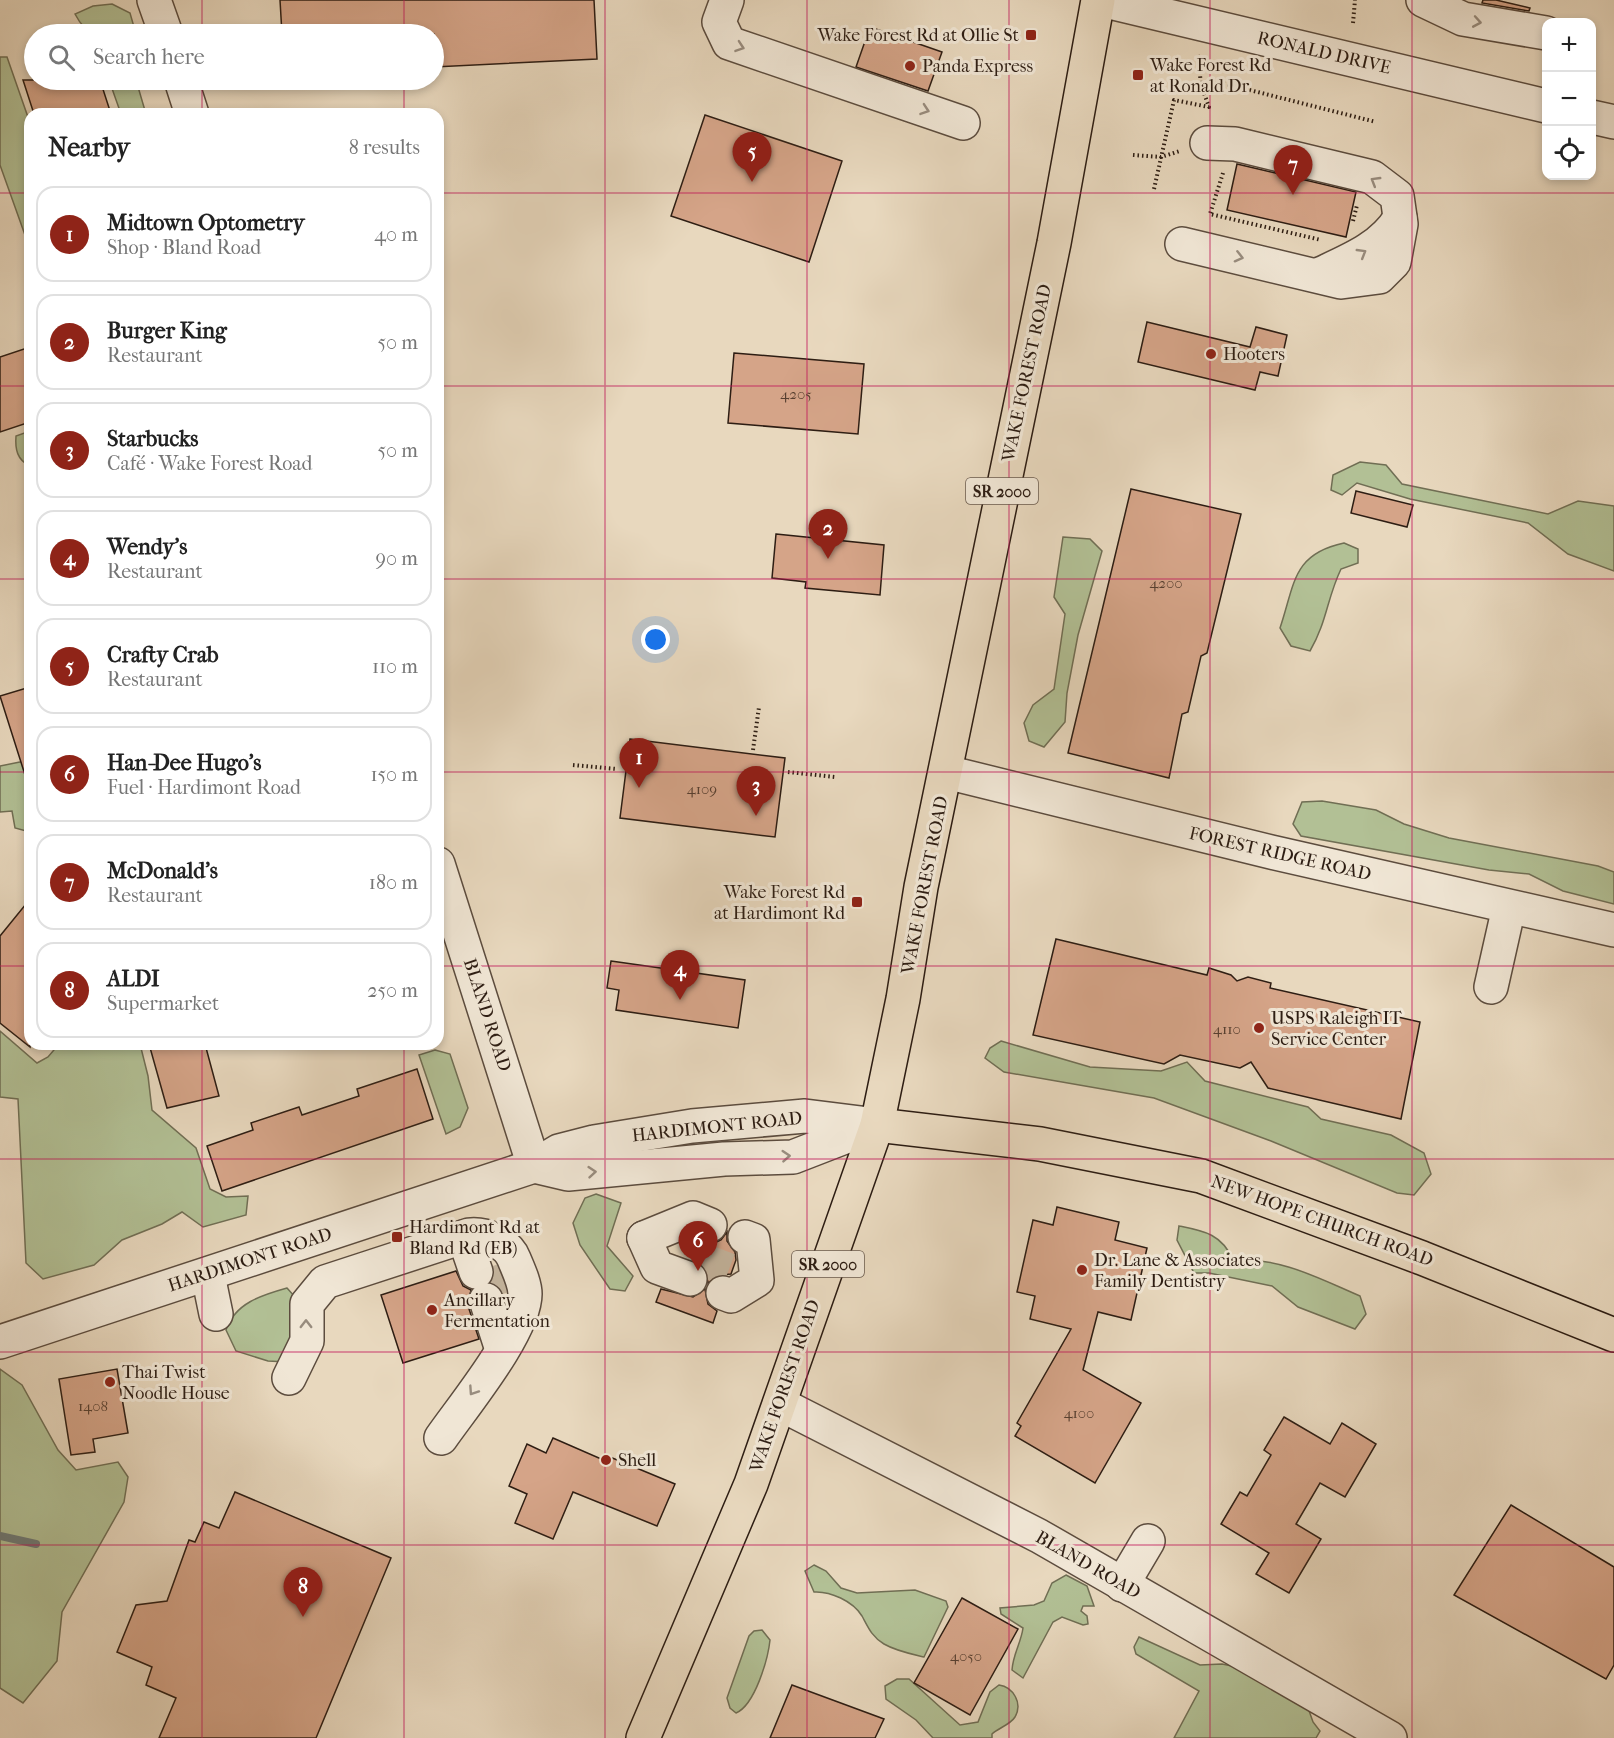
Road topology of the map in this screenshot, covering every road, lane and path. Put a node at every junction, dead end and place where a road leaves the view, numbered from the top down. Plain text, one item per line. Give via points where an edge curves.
1 (154, 0) edge
2 (728, 0) edge
3 (1100, 0) edge
4 (1355, 0) edge
5 (1423, 0) edge
6 (1353, 23) dead end
7 (162, 24) edge
8 (1542, 32) edge
9 (1197, 55) dead end
10 (1202, 85) junction
11 (184, 90) edge
12 (1542, 105) edge
13 (190, 108) edge
14 (1596, 118) edge
15 (1376, 122) dead end
16 (1614, 122) edge
17 (963, 123) dead end
18 (1206, 154) junction
19 (1133, 155) dead end
20 (1161, 157) junction
21 (1154, 189) dead end
22 (1359, 194) dead end
23 (1352, 225) dead end
24 (1324, 241) dead end
25 (1182, 244) dead end
26 (759, 707) dead end
27 (753, 750) dead end
28 (573, 765) dead end
29 (617, 769) dead end
30 (788, 771) dead end
31 (946, 772) junction
32 (835, 777) dead end
33 (444, 883) edge
34 (1509, 907) junction
35 (1614, 930) edge
36 (1491, 987) dead end
37 (878, 1125) junction
38 (534, 1166) junction
39 (710, 1225) tunnel mouth
40 (471, 1235) junction
41 (745, 1237) dead end
42 (694, 1269) tunnel mouth
43 (208, 1275) junction
44 (736, 1281) tunnel mouth
45 (216, 1314) dead end
46 (1614, 1335) edge
47 (0, 1341) edge
48 (508, 1342) junction
49 (289, 1378) dead end
50 (780, 1404) junction
51 (441, 1438) dead end
52 (1148, 1541) dead end
53 (1122, 1585) junction
54 (644, 1738) edge
55 (1390, 1738) edge

1 - 7 street
2 -> 17 street via 719,22 729,43
3 - 12 street, RONALD DRIVE
3 - 31 main road, WAKE FOREST ROAD / SR 2000
4 - 6 path
5 -> 8 street via 1462,19
9 - 10 path
10 - 15 path via 1222,83
10 - 20 path via 1209,107 1174,100
11 - 13 street
14 - 16 street
18 - 20 path
18 - 24 path via 1210,214
25 -> 18 street via 1341,282 1379,277 1394,262 1400,218 1397,195 1372,177 1235,144
19 - 20 path
20 - 21 path
22 - 23 path
26 - 27 path
28 - 29 path
30 - 32 path
31 - 34 street, FOREST RIDGE ROAD
31 - 37 main road, WAKE FOREST ROAD / SR 2000
33 - 38 street, BLAND ROAD
34 - 35 street, FOREST RIDGE ROAD
34 - 36 street
37 - 38 street, HARDIMONT ROAD via 805,1116 692,1126 594,1142 559,1151
37 - 46 main road, NEW HOPE CHURCH ROAD via 1040,1144 1201,1176
37 - 50 main road, WAKE FOREST ROAD / SR 2000
38 - 43 street, HARDIMONT ROAD
39 - 42 street via 693,1218 644,1238 657,1267
40 - 48 street
40 - 48 street via 495,1240 512,1251 525,1292 522,1314
49 -> 40 street via 307,1341 307,1304 325,1282
41 - 44 street via 753,1240 757,1280 731,1296
43 - 45 street
43 - 47 street, HARDIMONT ROAD
48 -> 51 street
50 - 53 street, BLAND ROAD via 993,1511
50 - 54 main road, WAKE FOREST ROAD / SR 2000 via 751,1484
52 - 53 street
53 - 55 street, BLAND ROAD

